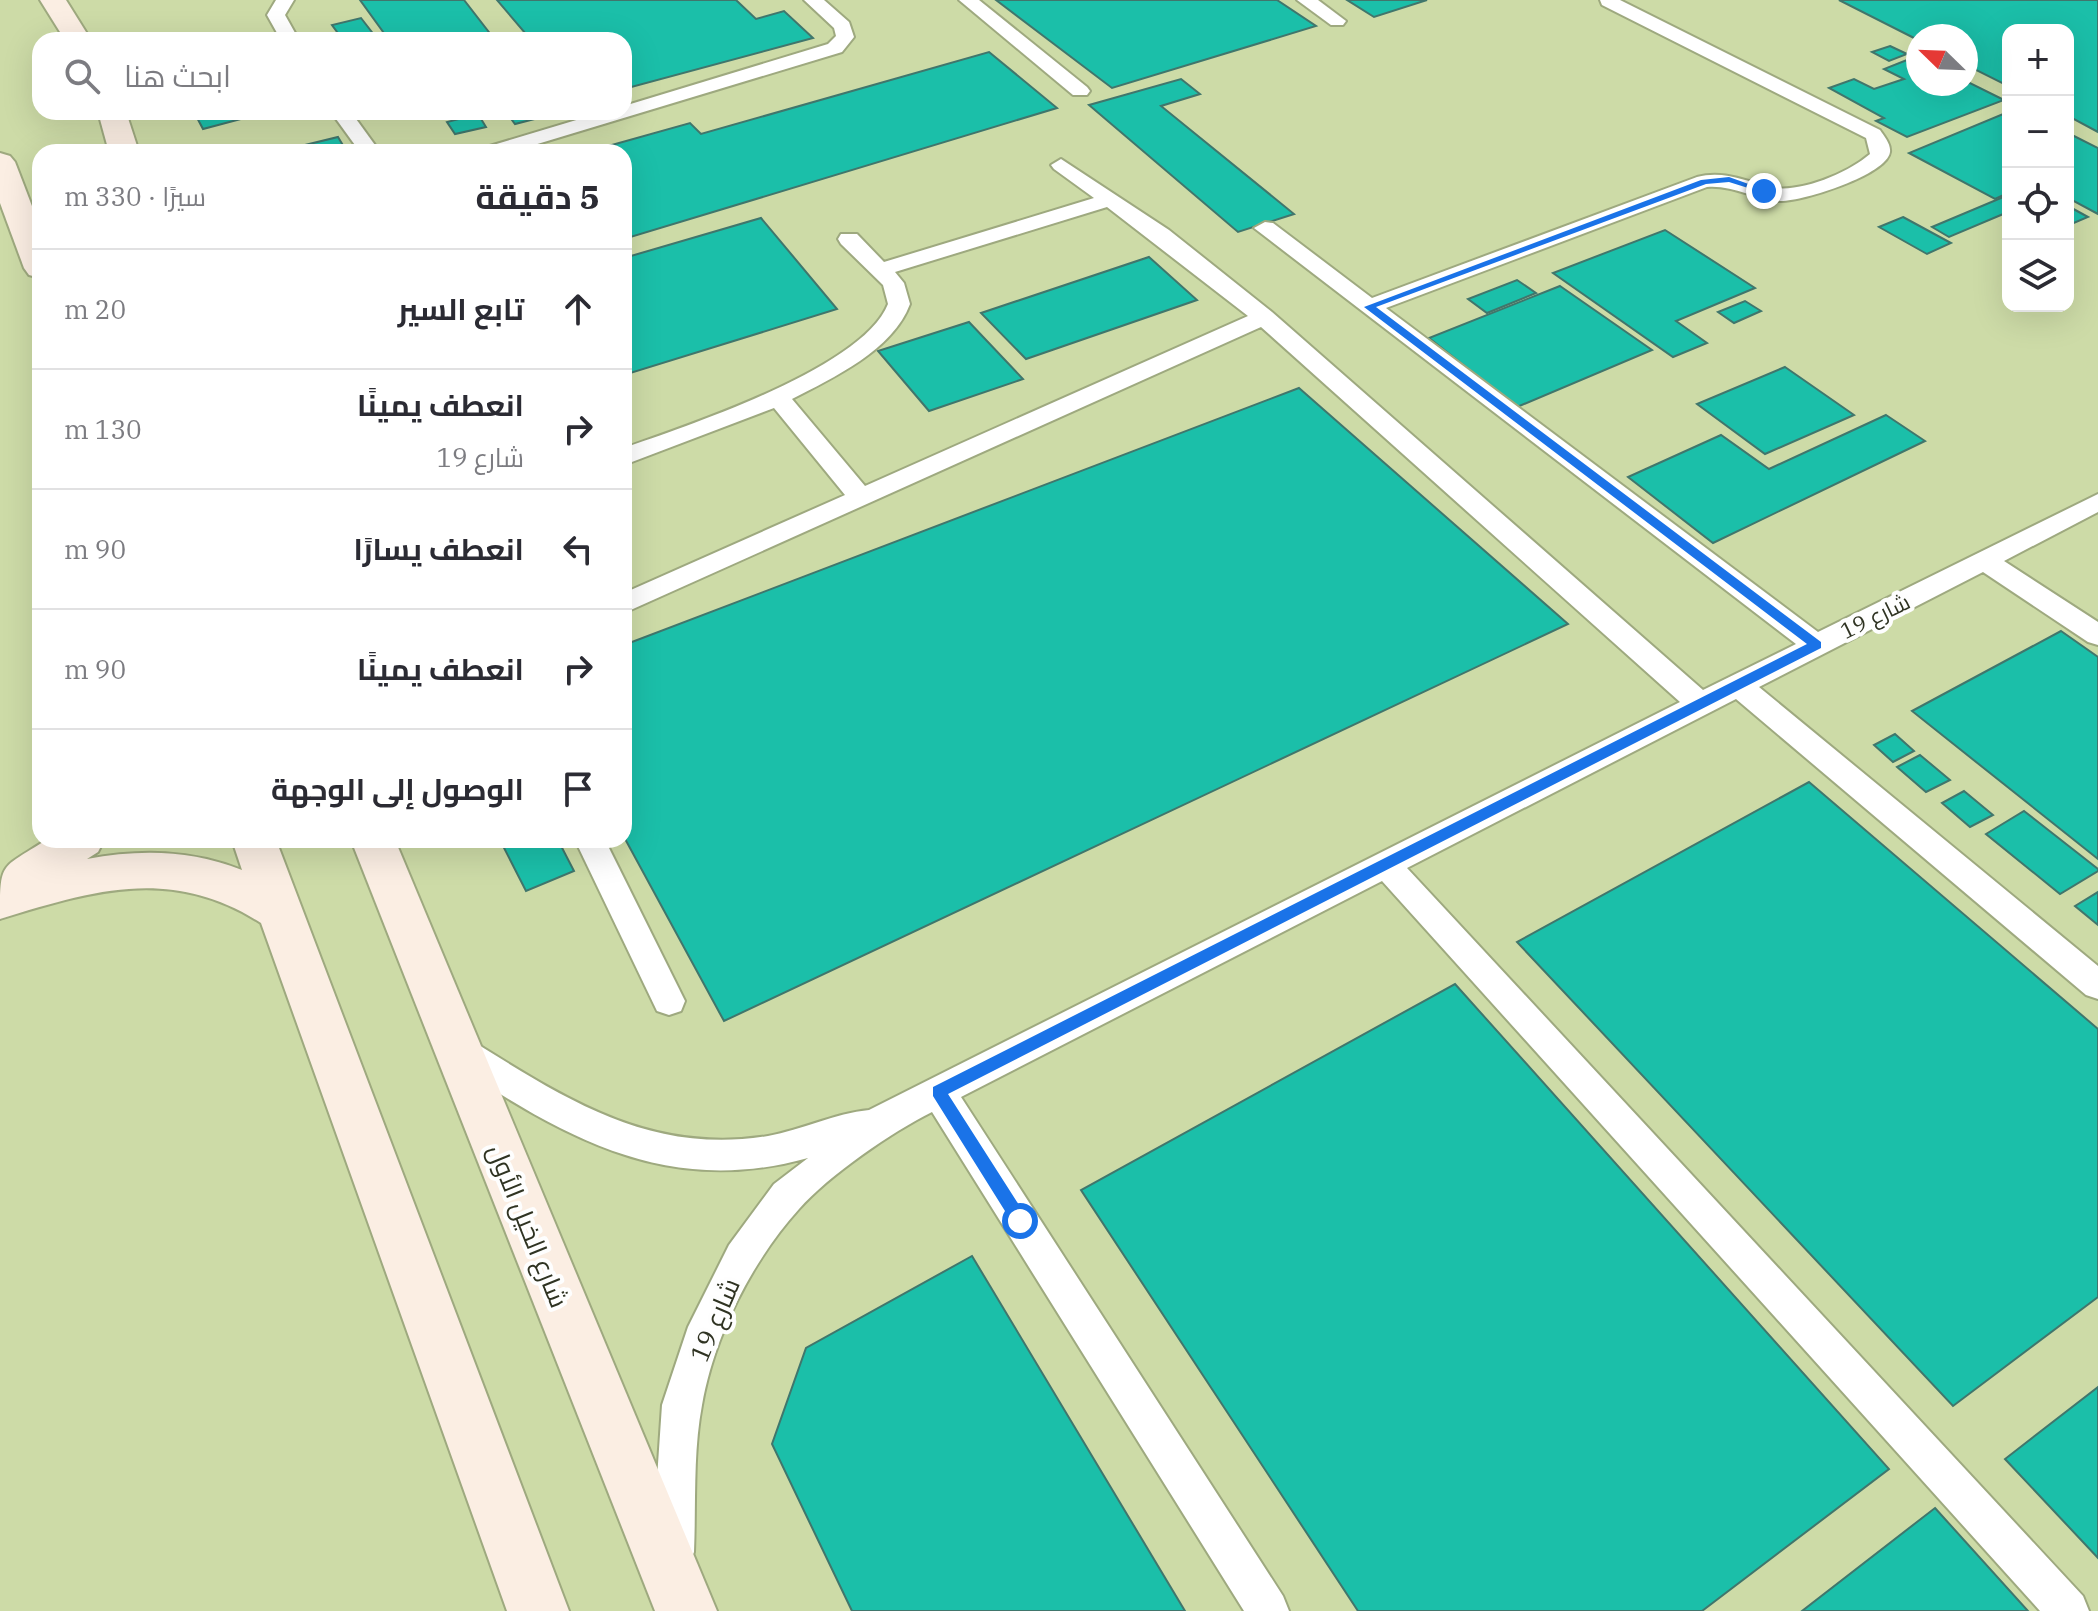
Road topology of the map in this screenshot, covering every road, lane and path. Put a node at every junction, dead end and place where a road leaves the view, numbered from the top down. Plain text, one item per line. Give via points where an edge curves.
1 (53, 0) edge
2 (285, 0) edge
3 (813, 0) edge
4 (968, 0) edge
5 (1306, 0) edge
6 (1608, 1) edge
7 (1337, 21) dead end
8 (73, 32) edge
9 (286, 32) edge
10 (1080, 91) dead end
11 (632, 110) edge
12 (114, 120) edge
13 (347, 120) edge
14 (597, 120) edge
15 (122, 144) edge
16 (364, 144) edge
17 (517, 144) edge
18 (0, 162) edge
19 (1061, 165) dead end
20 (1111, 199) junction
21 (1265, 228) dead end
22 (849, 239) dead end
23 (32, 247) edge
24 (879, 270) junction
25 (1369, 307) junction
26 (1264, 317) junction
27 (779, 399) junction
28 (632, 454) edge
29 (860, 496) junction
30 (2098, 502) edge
31 (1986, 561) junction
32 (632, 600) edge
33 (2098, 635) edge
34 (1816, 645) junction
35 (1737, 684) junction
36 (1698, 702) junction
37 (71, 848) edge
38 (257, 848) edge
39 (376, 848) edge
40 (594, 848) edge
41 (1387, 866) junction
42 (0, 889) edge
43 (0, 900) edge
44 (283, 913) junction
45 (2098, 985) edge
46 (669, 1001) dead end
47 (454, 1047) junction
48 (938, 1091) junction
49 (881, 1121) junction
50 (679, 1594) edge
51 (538, 1611) edge
52 (1268, 1611) edge
53 (2068, 1611) edge

1 - 8 main road
2 - 9 lane via 276,15
3 - 11 lane via 843,26 845,37 835,48
4 - 10 lane
5 - 7 lane
6 - 25 lane via 1873,134 1880,154 1869,165 1794,194 1774,194 1729,180 1704,181
12 - 15 main road
13 - 16 lane
14 - 17 lane
18 - 23 main road
19 - 20 lane
20 - 24 lane
20 - 26 lane
21 - 25 lane
22 - 24 lane
24 - 27 lane via 899,304 888,325 816,379
25 - 34 lane
26 - 29 lane
26 - 36 lane
27 - 28 lane
27 - 29 lane
29 - 32 lane
30 - 31 lane, شارع 19
31 - 33 lane
31 - 34 lane, شارع 19
34 - 35 lane, شارع 19
35 - 36 lane, شارع 19
35 - 45 lane
36 - 41 lane, شارع 19
37 - 42 main road
38 - 44 main road
39 - 47 main road, شارع الخيل الأول
40 - 46 lane
41 - 48 lane, شارع 19
41 - 53 lane
43 - 44 main road via 88,875 158,868 228,880
44 - 51 main road
47 - 49 lane, شارع 19 via 590,1130 656,1150 767,1152
47 - 50 main road, شارع الخيل الأول
48 - 49 lane, شارع 19
48 - 52 lane
49 - 50 lane, شارع 19 via 787,1196 742,1257 707,1327 682,1405

